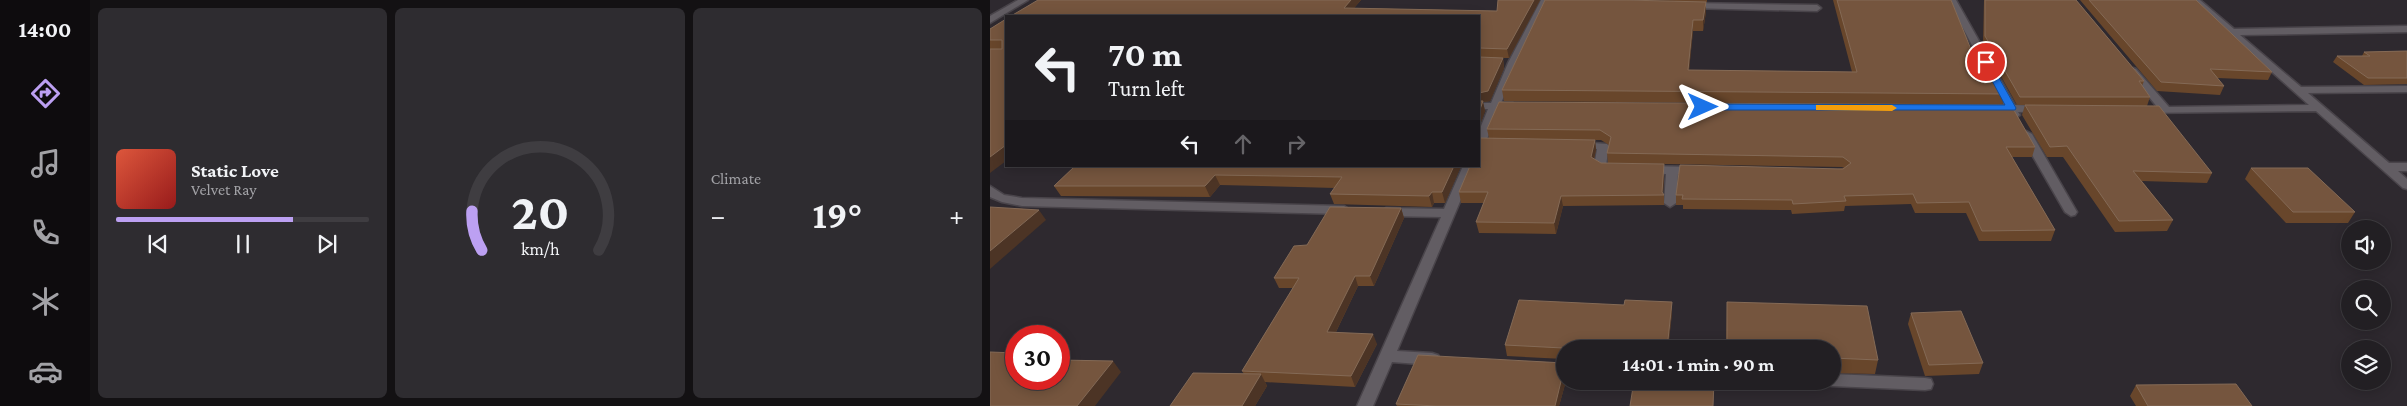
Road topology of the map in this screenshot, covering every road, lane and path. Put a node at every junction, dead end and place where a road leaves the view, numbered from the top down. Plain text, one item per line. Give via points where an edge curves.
1 (1024, 0) edge
2 (1550, 0) edge
3 (1952, 0) edge
4 (2195, 0) edge
5 (1685, 6) edge
6 (1817, 8) dead end
7 (990, 20) edge
8 (2407, 29) edge
9 (2232, 32) junction
10 (2123, 59) edge
11 (2407, 89) edge
12 (2297, 90) junction
13 (1480, 106) edge
14 (1496, 106) junction
15 (1526, 106) edge
16 (1982, 108) edge
17 (2011, 108) junction
18 (2318, 108) junction
19 (2050, 109) edge
20 (2137, 111) edge
21 (2166, 111) junction
22 (1482, 143) edge
23 (1564, 144) edge
24 (1469, 167) edge
25 (2385, 167) junction
26 (2407, 167) edge
27 (1672, 171) junction
28 (1710, 171) edge
29 (2407, 185) edge
30 (990, 190) edge
31 (1670, 203) dead end
32 (2071, 212) dead end
33 (1448, 213) junction
34 (1387, 356) junction
35 (1446, 359) edge
36 (1841, 380) edge
37 (1925, 384) dead end
38 (1366, 406) edge

1 - 7 street
2 - 14 street via 1509,63
3 - 17 street
4 - 9 street
5 - 6 street
8 - 9 street
9 - 12 street
10 - 21 street
11 - 12 street
12 - 18 street
13 - 14 street
14 - 15 street
14 - 22 street
16 - 17 street
17 - 19 street
17 - 32 street
18 - 21 street
18 - 25 street
20 - 21 street
23 - 27 street via 1602,145 1600,167
24 - 33 street
25 - 26 street
25 - 29 street
27 - 28 street
27 - 31 street
30 - 33 street via 994,196 1002,198 1043,203
33 - 34 street
34 - 35 street
34 - 38 street
36 - 37 street

